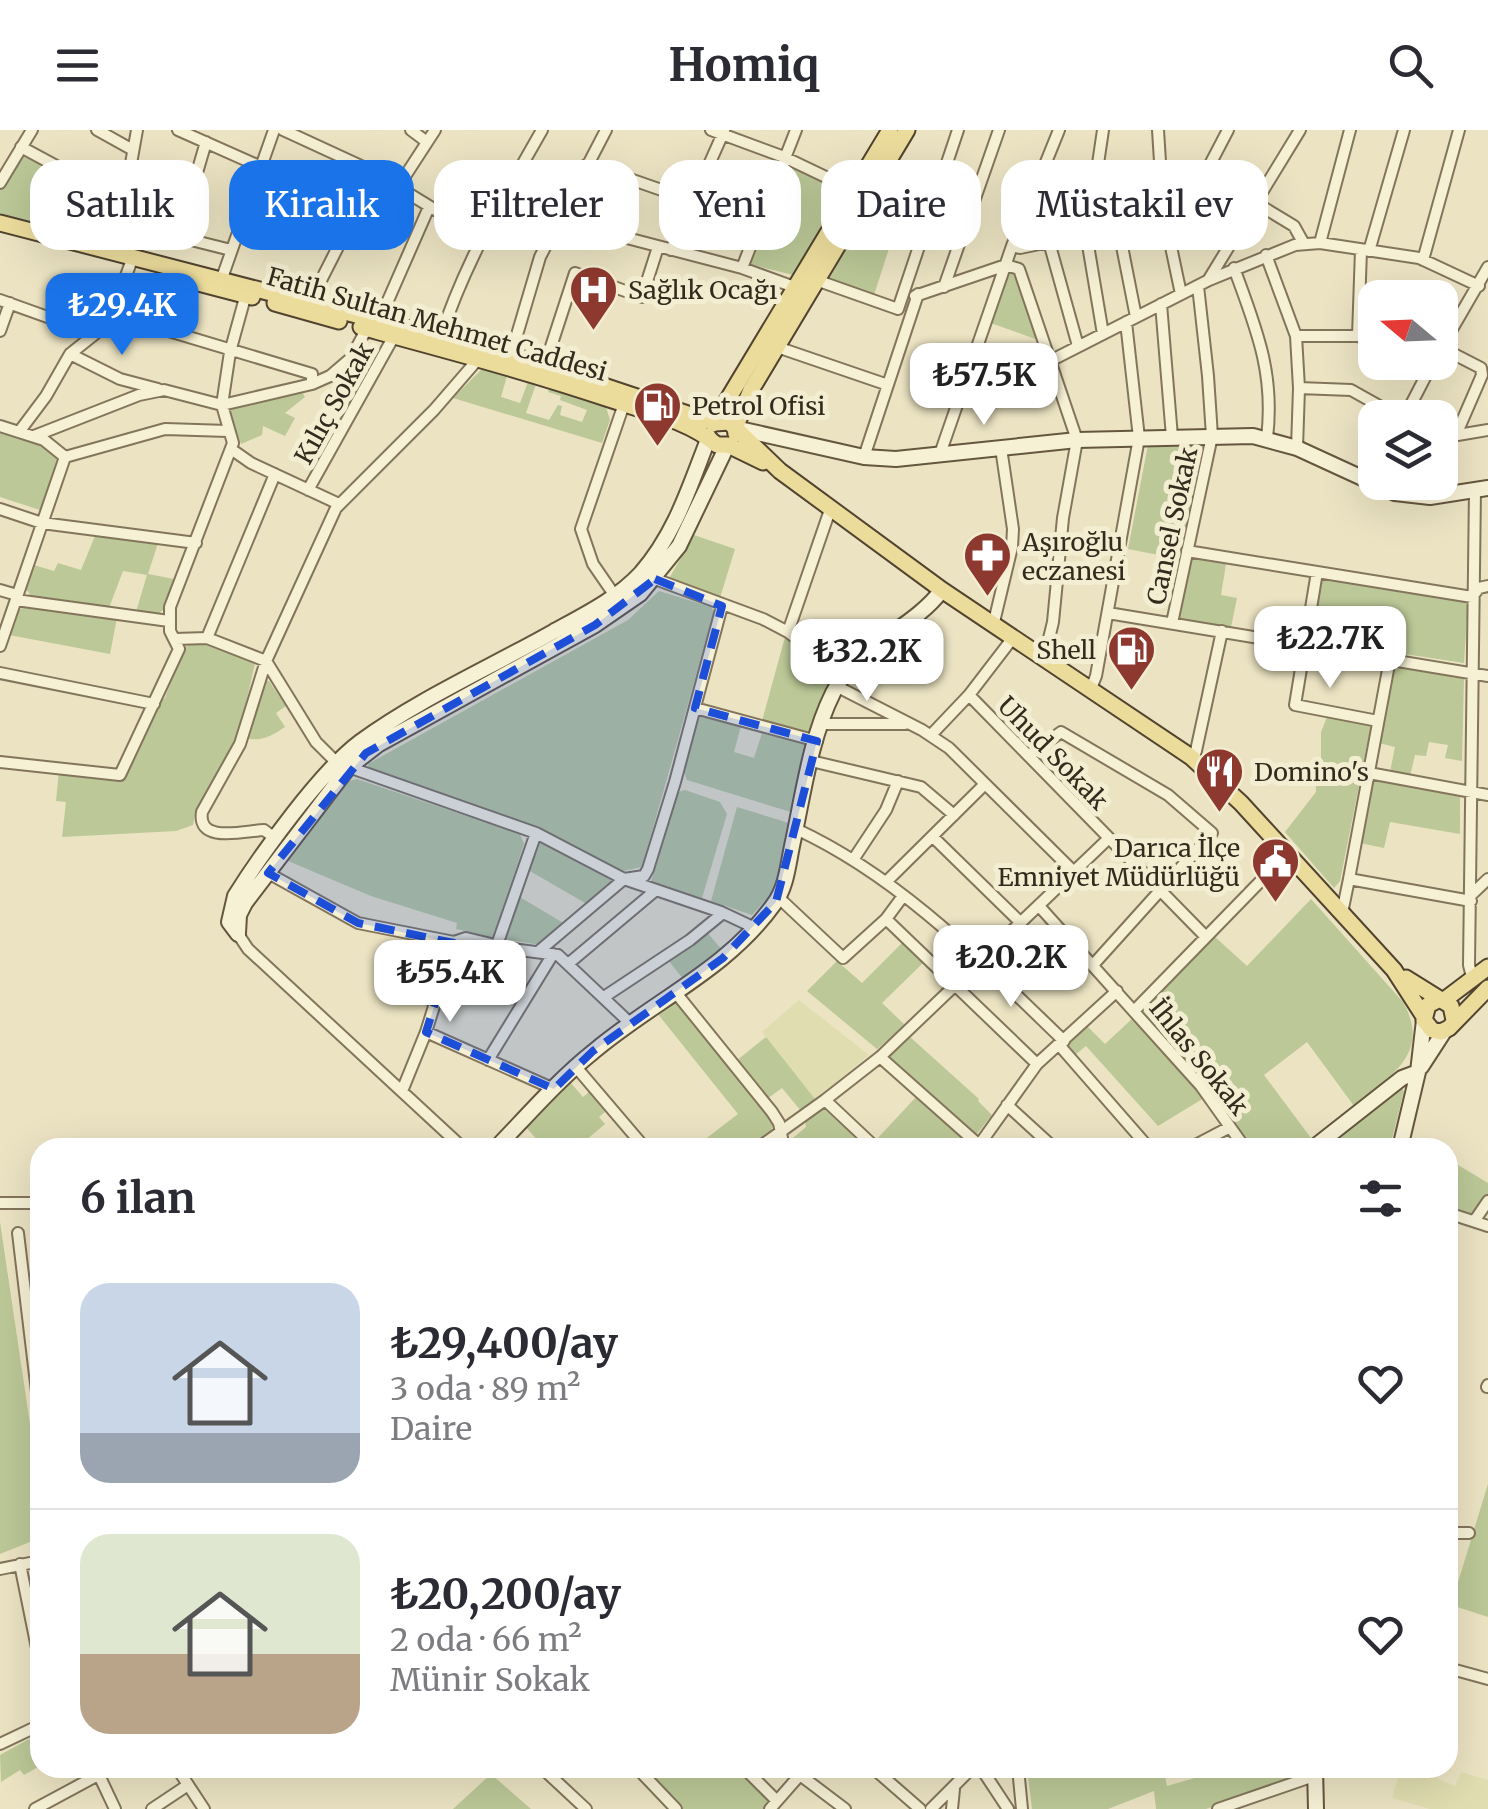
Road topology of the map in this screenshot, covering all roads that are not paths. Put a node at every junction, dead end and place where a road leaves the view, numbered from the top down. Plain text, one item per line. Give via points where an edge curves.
1 (32, 130) edge
2 (96, 130) edge
3 (137, 130) edge
4 (178, 130) edge
5 (274, 130) edge
6 (283, 130) edge
7 (411, 130) edge
8 (435, 130) edge
9 (542, 130) edge
10 (606, 130) edge
11 (796, 130) edge
12 (890, 130) edge
13 (907, 130) edge
14 (958, 130) edge
15 (999, 130) edge
16 (1059, 130) edge
17 (1103, 130) edge
18 (1158, 130) edge
19 (1228, 130) edge
20 (1300, 130) edge
21 (1350, 130) edge
22 (1404, 130) edge
23 (1459, 130) edge
24 (720, 132) edge
25 (206, 142) junction
26 (427, 142) junction
27 (21, 148) junction
28 (133, 150) junction
29 (784, 157) junction
30 (44, 160) edge
31 (131, 160) edge
32 (201, 160) edge
33 (246, 160) edge
34 (262, 160) edge
35 (347, 160) edge
36 (525, 160) edge
37 (589, 160) edge
38 (709, 160) edge
39 (783, 160) edge
40 (872, 160) edge
41 (1048, 160) edge
42 (1099, 160) edge
43 (1160, 160) edge
44 (1210, 160) edge
45 (414, 162) edge
46 (821, 174) edge
47 (0, 183) edge
48 (1268, 184) edge
49 (414, 197) edge
50 (429, 207) junction
51 (434, 210) edge
52 (1268, 211) edge
53 (0, 223) edge
54 (30, 230) edge
55 (0, 233) edge
56 (639, 242) edge
57 (1320, 243) junction
58 (1304, 244) junction
59 (658, 247) joint
60 (821, 247) edge
61 (112, 250) edge
62 (230, 250) edge
63 (336, 250) edge
64 (476, 250) edge
65 (543, 250) edge
66 (670, 250) edge
67 (749, 250) edge
68 (1011, 250) edge
69 (1051, 250) edge
70 (1090, 250) edge
71 (1121, 250) edge
72 (1172, 250) edge
73 (1225, 250) edge
74 (1365, 251) junction
75 (1266, 255) junction
76 (1423, 260) junction
77 (130, 265) junction
78 (1006, 265) junction
79 (1488, 267) edge
80 (742, 268) junction
81 (1234, 268) junction
82 (222, 278) junction
83 (816, 280) junction
84 (1363, 280) edge
85 (1203, 283) junction
86 (1478, 286) junction
87 (944, 287) junction
88 (797, 288) junction
89 (247, 290) junction
90 (918, 294) junction
91 (1181, 294) junction
92 (5, 302) edge
93 (310, 302) junction
94 (1161, 304) junction
95 (898, 309) junction
96 (112, 314) junction
97 (1131, 319) junction
98 (1458, 320) edge
99 (373, 325) junction
100 (0, 331) edge
101 (95, 334) junction
102 (1104, 334) junction
103 (394, 336) junction
104 (441, 336) junction
105 (1296, 336) junction
106 (1358, 336) edge
107 (1078, 346) junction
108 (777, 347) junction
109 (230, 352) junction
110 (70, 354) junction
111 (511, 355) junction
112 (1458, 357) edge
113 (479, 358) junction
114 (1050, 361) junction
115 (545, 365) junction
116 (312, 384) junction
117 (888, 385) junction
118 (1299, 388) junction
119 (164, 390) junction
120 (1370, 400) edge
121 (624, 404) junction
122 (222, 405) junction
123 (737, 423) junction
124 (0, 426) edge
125 (700, 428) junction
126 (1488, 430) edge
127 (228, 431) junction
128 (1458, 431) edge
129 (19, 432) junction
130 (34, 436) junction
131 (1212, 436) junction
132 (1458, 436) edge
133 (1172, 437) junction
134 (1140, 438) junction
135 (1267, 438) junction
136 (1076, 440) junction
137 (796, 441) junction
138 (231, 448) junction
139 (1001, 448) junction
140 (1296, 448) junction
141 (730, 450) junction
142 (940, 454) junction
143 (65, 457) junction
144 (864, 457) junction
145 (780, 471) junction
146 (275, 474) junction
147 (1358, 477) edge
148 (1482, 489) edge
149 (308, 490) junction
150 (339, 504) junction
151 (831, 507) junction
152 (0, 508) edge
153 (42, 522) junction
154 (196, 543) junction
155 (1187, 551) junction
156 (1317, 572) junction
157 (655, 579) junction
158 (1488, 586) edge
159 (0, 590) edge
160 (942, 590) junction
161 (615, 596) junction
162 (1472, 597) junction
163 (17, 598) junction
164 (722, 606) junction
165 (1108, 614) junction
166 (169, 621) junction
167 (1172, 623) junction
168 (993, 626) junction
169 (1222, 631) junction
170 (788, 632) junction
171 (207, 638) junction
172 (1012, 638) junction
173 (176, 639) junction
174 (1306, 645) junction
175 (0, 646) edge
176 (1044, 659) junction
177 (1390, 659) junction
178 (266, 661) junction
179 (0, 672) edge
180 (1472, 674) junction
181 (1488, 676) edge
182 (840, 680) junction
183 (1090, 690) junction
184 (969, 695) junction
185 (154, 704) junction
186 (695, 708) junction
187 (1378, 722) junction
188 (822, 724) junction
189 (912, 724) junction
190 (932, 735) junction
191 (817, 741) junction
192 (1030, 755) junction
193 (1194, 760) junction
194 (811, 761) junction
195 (0, 762) edge
196 (342, 766) junction
197 (1368, 772) junction
198 (898, 781) junction
199 (985, 784) junction
200 (1472, 792) junction
201 (1488, 795) edge
202 (954, 815) junction
203 (796, 830) junction
204 (536, 833) junction
205 (933, 836) junction
206 (276, 839) junction
207 (1108, 839) junction
208 (1286, 855) junction
209 (853, 860) junction
210 (1074, 872) junction
211 (268, 874) junction
212 (624, 879) junction
213 (1349, 879) junction
214 (1488, 879) edge
215 (886, 882) junction
216 (656, 890) junction
217 (1160, 891) junction
218 (903, 896) junction
219 (778, 898) junction
220 (1471, 898) junction
221 (1039, 906) junction
222 (724, 914) junction
223 (1342, 914) junction
224 (886, 919) junction
225 (1021, 923) junction
226 (755, 928) junction
227 (238, 934) junction
228 (1206, 937) junction
229 (454, 942) junction
230 (497, 946) junction
231 (539, 951) junction
232 (553, 954) junction
233 (980, 962) junction
234 (568, 964) junction
235 (1094, 965) junction
236 (1488, 967) edge
237 (1394, 970) junction
238 (956, 985) junction
239 (1480, 985) edge
240 (1117, 990) junction
241 (676, 993) junction
242 (604, 997) junction
243 (1440, 1001) junction
244 (1135, 1010) junction
245 (1424, 1017) junction
246 (631, 1024) junction
247 (1450, 1025) junction
248 (426, 1032) junction
249 (1062, 1043) junction
250 (880, 1057) junction
251 (488, 1060) junction
252 (1036, 1064) junction
253 (576, 1067) junction
254 (1418, 1072) junction
255 (554, 1089) junction
256 (402, 1091) junction
257 (825, 1100) junction
258 (1007, 1105) junction
259 (1230, 1127) junction
260 (780, 1131) junction
261 (450, 1138) edge
262 (507, 1138) edge
263 (637, 1138) edge
264 (771, 1138) edge
265 (782, 1138) edge
266 (865, 1138) edge
267 (969, 1138) edge
268 (984, 1138) edge
269 (1043, 1138) edge
270 (1141, 1138) edge
271 (1209, 1138) edge
272 (1238, 1138) edge
273 (1326, 1138) edge
274 (1402, 1138) edge
275 (1488, 1201) edge
276 (0, 1203) edge
277 (30, 1203) edge
278 (1458, 1216) edge
279 (1475, 1220) junction
280 (1488, 1226) edge
281 (18, 1233) dead end
282 (30, 1333) edge
283 (1458, 1533) edge
284 (1469, 1533) dead end
285 (30, 1562) edge
286 (20, 1564) junction
287 (0, 1569) edge
288 (30, 1613) edge
289 (1458, 1671) edge
290 (1488, 1679) edge
291 (30, 1730) edge
292 (0, 1733) edge
293 (1, 1744) edge
294 (89, 1778) edge
295 (100, 1778) edge
296 (183, 1778) edge
297 (553, 1778) edge
298 (647, 1778) edge
299 (752, 1778) edge
300 (797, 1778) edge
301 (811, 1778) edge
302 (890, 1778) edge
303 (963, 1778) edge
304 (987, 1778) edge
305 (1019, 1778) edge
306 (1299, 1778) edge
307 (1315, 1778) edge
308 (188, 1785) junction
309 (954, 1788) junction
310 (774, 1805) edge
311 (34, 1809) edge
312 (115, 1809) edge
313 (152, 1809) edge
314 (204, 1809) edge
315 (586, 1809) edge
316 (676, 1809) edge
317 (845, 1809) edge
318 (920, 1809) edge
319 (931, 1809) edge
320 (952, 1809) edge
321 (1008, 1809) edge
322 (1022, 1809) edge
323 (1218, 1809) edge
324 (1316, 1809) edge

1 - 27 street
2 - 28 street
3 - 28 street
4 - 25 street
5 - 34 street
6 - 35 street
7 - 26 street
8 - 26 street
9 - 36 street
10 - 37 street
11 - 29 street
12 - 40 main road
13 - 83 main road
14 - 95 street
15 - 87 street
16 - 41 street
17 - 42 street
18 - 43 street
19 - 44 street
20 - 48 street
21 - 57 street
22 - 74 street
23 - 76 street
24 - 29 street
24 - 38 street
25 - 32 street
25 - 33 street
26 - 45 street
27 - 30 street
27 - 47 street
28 - 31 street
29 - 39 street
29 - 46 street
49 - 50 street
50 - 51 street
50 - 99 street
52 - 58 street via 1294,226
53 - 54 main road, Fatih Sultan Mehmet Caddesi
55 - 77 main road, Fatih Sultan Mehmet Caddesi
56 - 59 street
57 - 58 street
57 - 74 street
58 - 75 street
59 - 115 street via 642,297 575,273
60 - 88 main road
61 - 82 main road, Fatih Sultan Mehmet Caddesi
62 - 82 street
63 - 93 street
64 - 104 street
65 - 111 street
66 - 80 street
67 - 80 street
68 - 78 street
69 - 107 street
70 - 102 street
71 - 97 street
72 - 91 street
73 - 85 street
74 - 76 street
74 - 84 street
75 - 81 street
75 - 105 street
76 - 86 street
77 - 89 main road, Fatih Sultan Mehmet Caddesi
77 - 96 street
78 - 87 street
78 - 114 street via 1019,269
78 - 142 street
79 - 86 street
80 - 88 street
81 - 85 street
81 - 135 street via 1264,355
82 - 89 main road, Fatih Sultan Mehmet Caddesi
83 - 95 street
83 - 108 main road
85 - 91 street
85 - 131 street, Cansel Sokak
86 - 98 street
87 - 90 street
88 - 125 main road via 726,405
89 - 93 main road, Fatih Sultan Mehmet Caddesi
89 - 99 main road, Fatih Sultan Mehmet Caddesi
89 - 109 street
90 - 95 street
90 - 117 street
91 - 94 street
92 - 100 street
92 - 101 street
93 - 99 main road, Fatih Sultan Mehmet Caddesi
94 - 97 street
94 - 133 street
96 - 101 street
96 - 109 street
97 - 102 street
97 - 134 street
99 - 103 main road, Fatih Sultan Mehmet Caddesi
99 - 104 main road, Fatih Sultan Mehmet Caddesi
99 - 116 street via 351,358
101 - 110 street
102 - 107 street
103 - 113 main road, Fatih Sultan Mehmet Caddesi
103 - 149 street, Kılıç Sokak
104 - 111 main road, Fatih Sultan Mehmet Caddesi
105 - 106 street
105 - 118 street
107 - 114 street
108 - 117 street
108 - 123 main road
109 - 116 street via 312,374
109 - 122 street
110 - 119 street via 120,379
110 - 129 street
111 - 115 main road, Fatih Sultan Mehmet Caddesi
112 - 128 street via 1481,368 1482,376
113 - 121 main road, Fatih Sultan Mehmet Caddesi
113 - 150 street
114 - 136 street
115 - 125 main road, Fatih Sultan Mehmet Caddesi
116 - 122 street
117 - 144 street
118 - 120 street via 1352,390
118 - 140 street
119 - 122 street
119 - 130 street
121 - 125 main road, Fatih Sultan Mehmet Caddesi
121 - 161 street via 581,529 593,564
122 - 127 street
123 - 125 main road
123 - 137 street
123 - 141 main road
123 - 145 main road
124 - 129 street
125 - 141 main road
125 - 161 street via 665,541
126 - 132 street
127 - 138 street
127 - 143 street via 166,429
129 - 130 street
130 - 143 street
131 - 133 street
131 - 135 street
131 - 155 street, Cansel Sokak
133 - 134 street
134 - 136 street
134 - 165 street
135 - 140 street
136 - 139 street
136 - 176 street
137 - 144 street
137 - 145 street via 779,450
138 - 146 street
138 - 154 street
139 - 142 street
139 - 168 street via 1013,529
140 - 147 street
141 - 145 main road
141 - 157 street
142 - 144 street
143 - 153 street
145 - 151 main road
146 - 149 street
146 - 171 street
148 - 162 street
149 - 150 street
150 - 178 street
151 - 160 main road
151 - 170 street
152 - 153 street
153 - 154 street
153 - 163 street
154 - 166 street
155 - 156 street
155 - 167 street, Cansel Sokak
156 - 162 street
156 - 174 street
157 - 164 street
157 - 196 street via 606,618
158 - 162 street
159 - 163 street
160 - 168 main road
160 - 182 street
161 - 196 street via 362,740
162 - 180 street
163 - 166 street
163 - 175 street
164 - 170 street
164 - 186 street
165 - 167 street
165 - 183 street
166 - 173 street
167 - 169 street
168 - 172 main road
169 - 174 street
169 - 193 street
170 - 182 street
171 - 173 street
171 - 178 street
172 - 176 main road
172 - 184 street
173 - 185 street via 179,648
174 - 177 street
174 - 187 street via 1296,705
176 - 183 main road
177 - 180 street
177 - 187 street
178 - 196 street via 316,742
178 - 206 street via 240,744 201,822 214,833 264,830
179 - 185 street
180 - 181 street
180 - 200 street
182 - 188 street
182 - 189 street
183 - 193 main road
184 - 190 street
184 - 192 street, Uhud Sokak
185 - 195 street via 120,776
186 - 191 street
186 - 212 street via 648,869
187 - 197 street
188 - 189 street
188 - 191 street
189 - 190 street
190 - 199 street
191 - 194 street
192 - 207 street, Uhud Sokak
192 - 217 street via 1061,732 1168,795 1212,833
193 - 208 main road
194 - 198 street
194 - 203 street
196 - 204 street
196 - 206 street
196 - 211 street
197 - 200 street
197 - 213 street
198 - 202 street via 927,789
198 - 209 street
199 - 202 street
199 - 210 street
200 - 201 street
200 - 220 street
202 - 205 street
203 - 209 street
203 - 219 street
204 - 212 street
204 - 230 street
205 - 215 street
205 - 225 street
206 - 227 street via 233,900 229,922
207 - 210 street
207 - 217 street, Uhud Sokak
208 - 223 main road
208 - 228 street
209 - 215 street
210 - 221 street
211 - 227 street via 241,910
211 - 229 street via 358,923
212 - 216 street
212 - 231 street
213 - 220 street
213 - 223 street
214 - 220 street
215 - 218 street
216 - 222 street
216 - 234 street
217 - 228 street
217 - 235 street
218 - 224 street
218 - 233 street
219 - 224 street via 843,958
219 - 226 street
220 - 239 street via 1469,965
221 - 225 street
221 - 235 street, İhlas Sokak
222 - 226 street
222 - 242 street
223 - 237 main road
224 - 238 street
225 - 233 street
226 - 241 street
227 - 256 street
228 - 244 street
229 - 230 street via 466,938
229 - 248 street
230 - 231 street
231 - 232 street
232 - 234 street
232 - 251 street
233 - 238 street
233 - 249 street
234 - 242 street
235 - 240 street, İhlas Sokak
236 - 239 main road
237 - 243 main road
237 - 245 main road
238 - 250 street
238 - 252 street
239 - 243 main road
239 - 247 main road
240 - 244 street, İhlas Sokak
240 - 249 street
241 - 246 street
241 - 260 street via 772,1112
242 - 246 street
243 - 245 main road via 1428,1005
243 - 247 main road via 1454,1010
244 - 259 street, İhlas Sokak
245 - 247 main road via 1432,1030
245 - 254 street
246 - 253 street
247 - 254 street
248 - 251 street
248 - 256 street
249 - 252 street
249 - 270 street
250 - 257 street
250 - 267 street
251 - 255 street
252 - 258 street
253 - 255 street
253 - 263 street
254 - 273 street
254 - 274 street
255 - 262 street
256 - 261 street
257 - 260 street
257 - 266 street
258 - 268 street
258 - 269 street
259 - 271 street
259 - 272 street, İhlas Sokak
260 - 264 street
260 - 265 street
275 - 279 street
276 - 277 street
278 - 279 street
279 - 280 street
281 - 282 street
283 - 284 street
285 - 286 street
286 - 287 street
286 - 288 street
289 - 290 street
291 - 293 street
292 - 293 street
294 - 311 street
295 - 312 street
296 - 308 street
297 - 315 street
298 - 316 street
299 - 310 street
300 - 310 street
301 - 317 street
302 - 318 street
303 - 309 street
304 - 321 street
305 - 322 street
306 - 323 street
307 - 324 street
308 - 313 street
308 - 314 street
309 - 319 street
309 - 320 street

